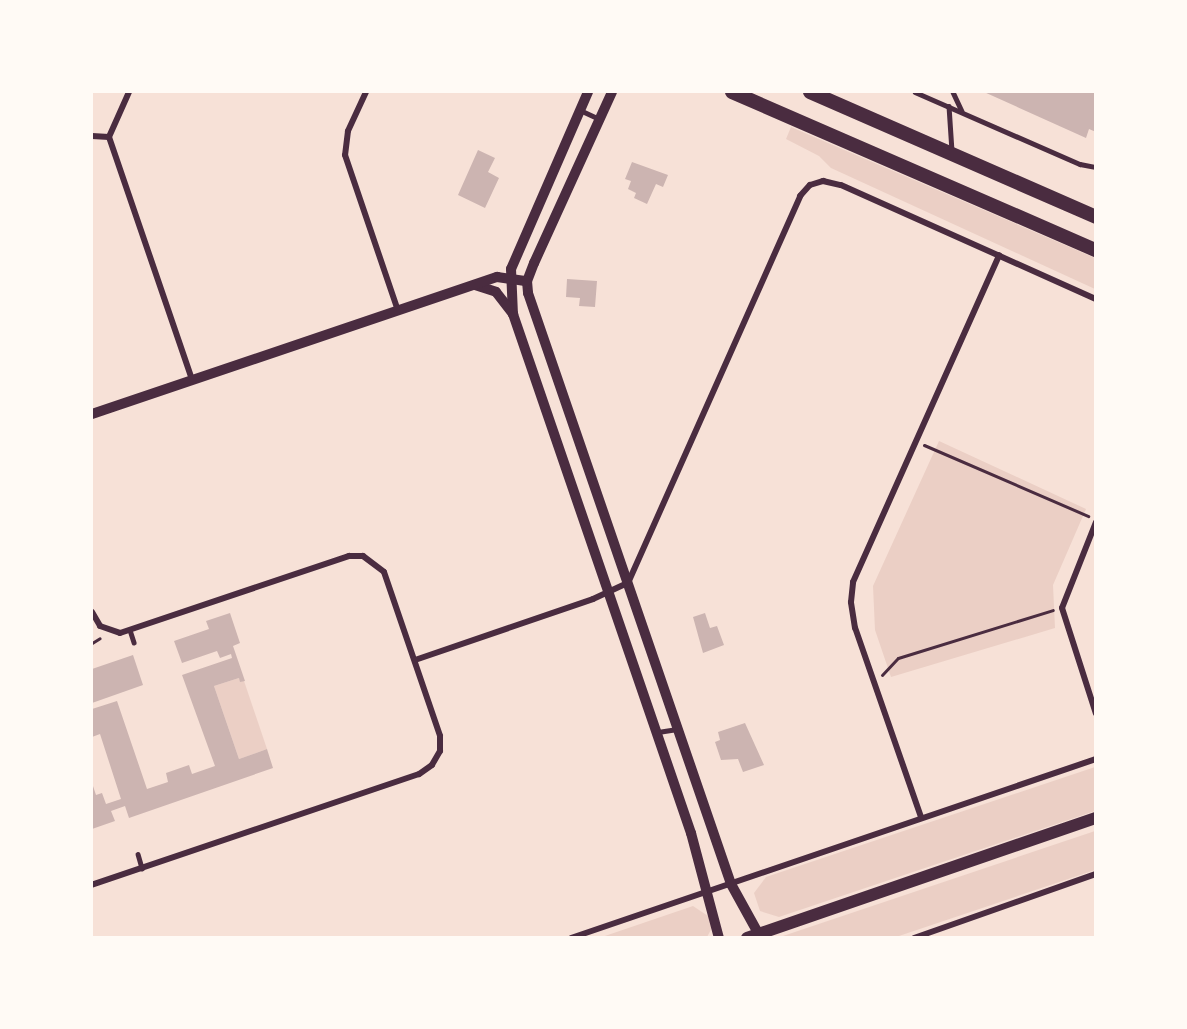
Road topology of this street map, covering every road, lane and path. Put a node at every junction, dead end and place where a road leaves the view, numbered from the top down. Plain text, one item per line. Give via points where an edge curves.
1 (129, 92) edge
2 (366, 92) edge
3 (588, 92) edge
4 (612, 92) edge
5 (732, 92) edge
6 (810, 92) edge
7 (915, 92) edge
8 (953, 92) edge
9 (949, 106) junction
10 (580, 110) junction
11 (962, 112) junction
12 (599, 119) junction
13 (92, 136) edge
14 (109, 137) junction
15 (952, 154) junction
16 (1095, 167) edge
17 (1095, 217) edge
18 (1095, 250) edge
19 (999, 255) junction
20 (509, 277) junction
21 (528, 281) junction
22 (474, 285) junction
23 (1095, 299) edge
24 (397, 308) junction
25 (513, 314) junction
26 (192, 379) junction
27 (92, 414) edge
28 (915, 441) junction
29 (1095, 514) edge
30 (1095, 522) edge
31 (628, 583) junction
32 (610, 591) junction
33 (1062, 608) junction
34 (92, 612) edge
35 (130, 630) junction
36 (134, 642) dead end
37 (415, 660) junction
38 (875, 683) junction
39 (1095, 714) edge
40 (677, 729) junction
41 (656, 733) junction
42 (1095, 759) edge
43 (921, 817) junction
44 (1095, 818) edge
45 (138, 854) dead end
46 (142, 868) junction
47 (1095, 874) edge
48 (730, 884) junction
49 (92, 885) edge
50 (709, 891) junction
51 (752, 935) edge
52 (571, 938) edge
53 (718, 938) edge
54 (914, 938) edge

1 - 14 street
2 - 24 street via 348,131 345,155
3 - 10 street
4 - 12 street
5 - 18 main road
6 - 15 main road
7 - 9 lane
8 - 11 lane
9 - 11 lane
9 - 15 lane
10 - 12 lane
10 - 20 street
11 - 16 lane
12 - 21 street
13 - 14 street
14 - 26 street
15 - 17 main road
19 - 23 street
19 - 28 street
19 - 31 street via 841,185 823,181 810,185 800,196
20 - 21 street
20 - 22 street
20 - 25 street
21 - 31 street via 530,298
22 - 24 street
22 - 25 street via 496,292
24 - 26 street
25 - 32 street
26 - 27 street
28 - 29 path via 1083,516
28 - 38 street via 853,582 855,628
30 - 33 street
31 - 32 street
31 - 40 street
32 - 37 street
32 - 41 street
33 - 38 path via 898,658
33 - 39 street
34 - 35 street via 100,627 109,632
35 - 36 lane
35 - 37 street via 349,556 363,556 384,572
37 - 46 street via 440,736 440,751 432,765 408,778
38 - 43 street
40 - 41 lane
40 - 48 street
41 - 50 street
42 - 43 street
43 - 48 street
44 - 51 main road
45 - 46 lane
46 - 49 street
47 - 54 street
48 - 50 street
48 - 51 street
50 - 52 street
50 - 53 street

